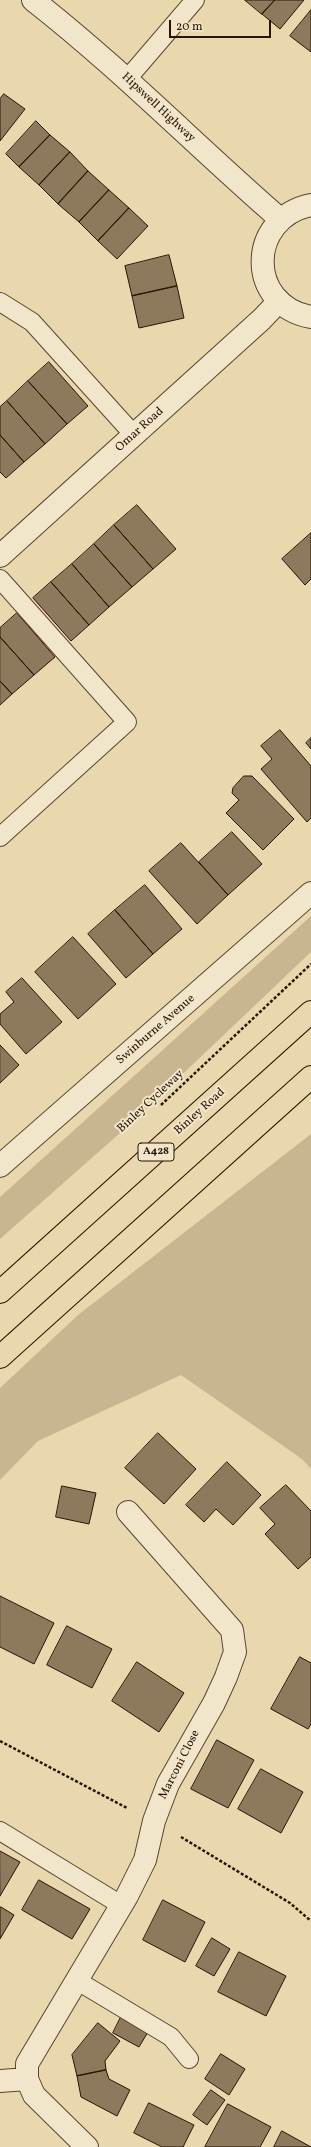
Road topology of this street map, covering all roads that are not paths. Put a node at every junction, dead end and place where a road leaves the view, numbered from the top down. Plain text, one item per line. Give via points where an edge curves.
1 (33, 0) edge
2 (195, 0) edge
3 (128, 78) junction
4 (311, 205) edge
5 (280, 219) junction
6 (278, 301) junction
7 (0, 302) edge
8 (311, 317) edge
9 (134, 435) junction
10 (0, 556) edge
11 (0, 579) edge
12 (0, 837) edge
13 (311, 893) edge
14 (311, 1012) edge
15 (311, 1077) edge
16 (0, 1166) edge
17 (0, 1292) edge
18 (0, 1357) edge
19 (128, 1512) dead end
20 (0, 1831) edge
21 (121, 1905) junction
22 (76, 1980) junction
23 (189, 2059) dead end
24 (27, 2079) junction
25 (0, 2080) edge
26 (87, 2147) edge

1 - 3 street, Hipswell Highway
2 - 3 lane
3 - 5 street, Hipswell Highway
4 - 5 street via 291,211
5 - 6 street via 266,240 262,259 267,285
6 - 8 street via 302,315
6 - 9 street, Omar Road via 262,319
7 - 9 lane via 32,322
9 - 10 street, Omar Road
11 - 12 lane via 127,722
13 - 16 street, Swinburne Avenue
14 - 17 main road, Binley Road / A428
15 - 18 main road
19 - 21 street, Marconi Close via 232,1630 235,1652 214,1703 168,1784 154,1821 145,1860
20 - 21 lane
21 - 22 street, Marconi Close
22 - 23 lane via 171,2037
22 - 24 street, Marconi Close via 27,2064
24 - 25 street
24 - 26 street via 34,2095

